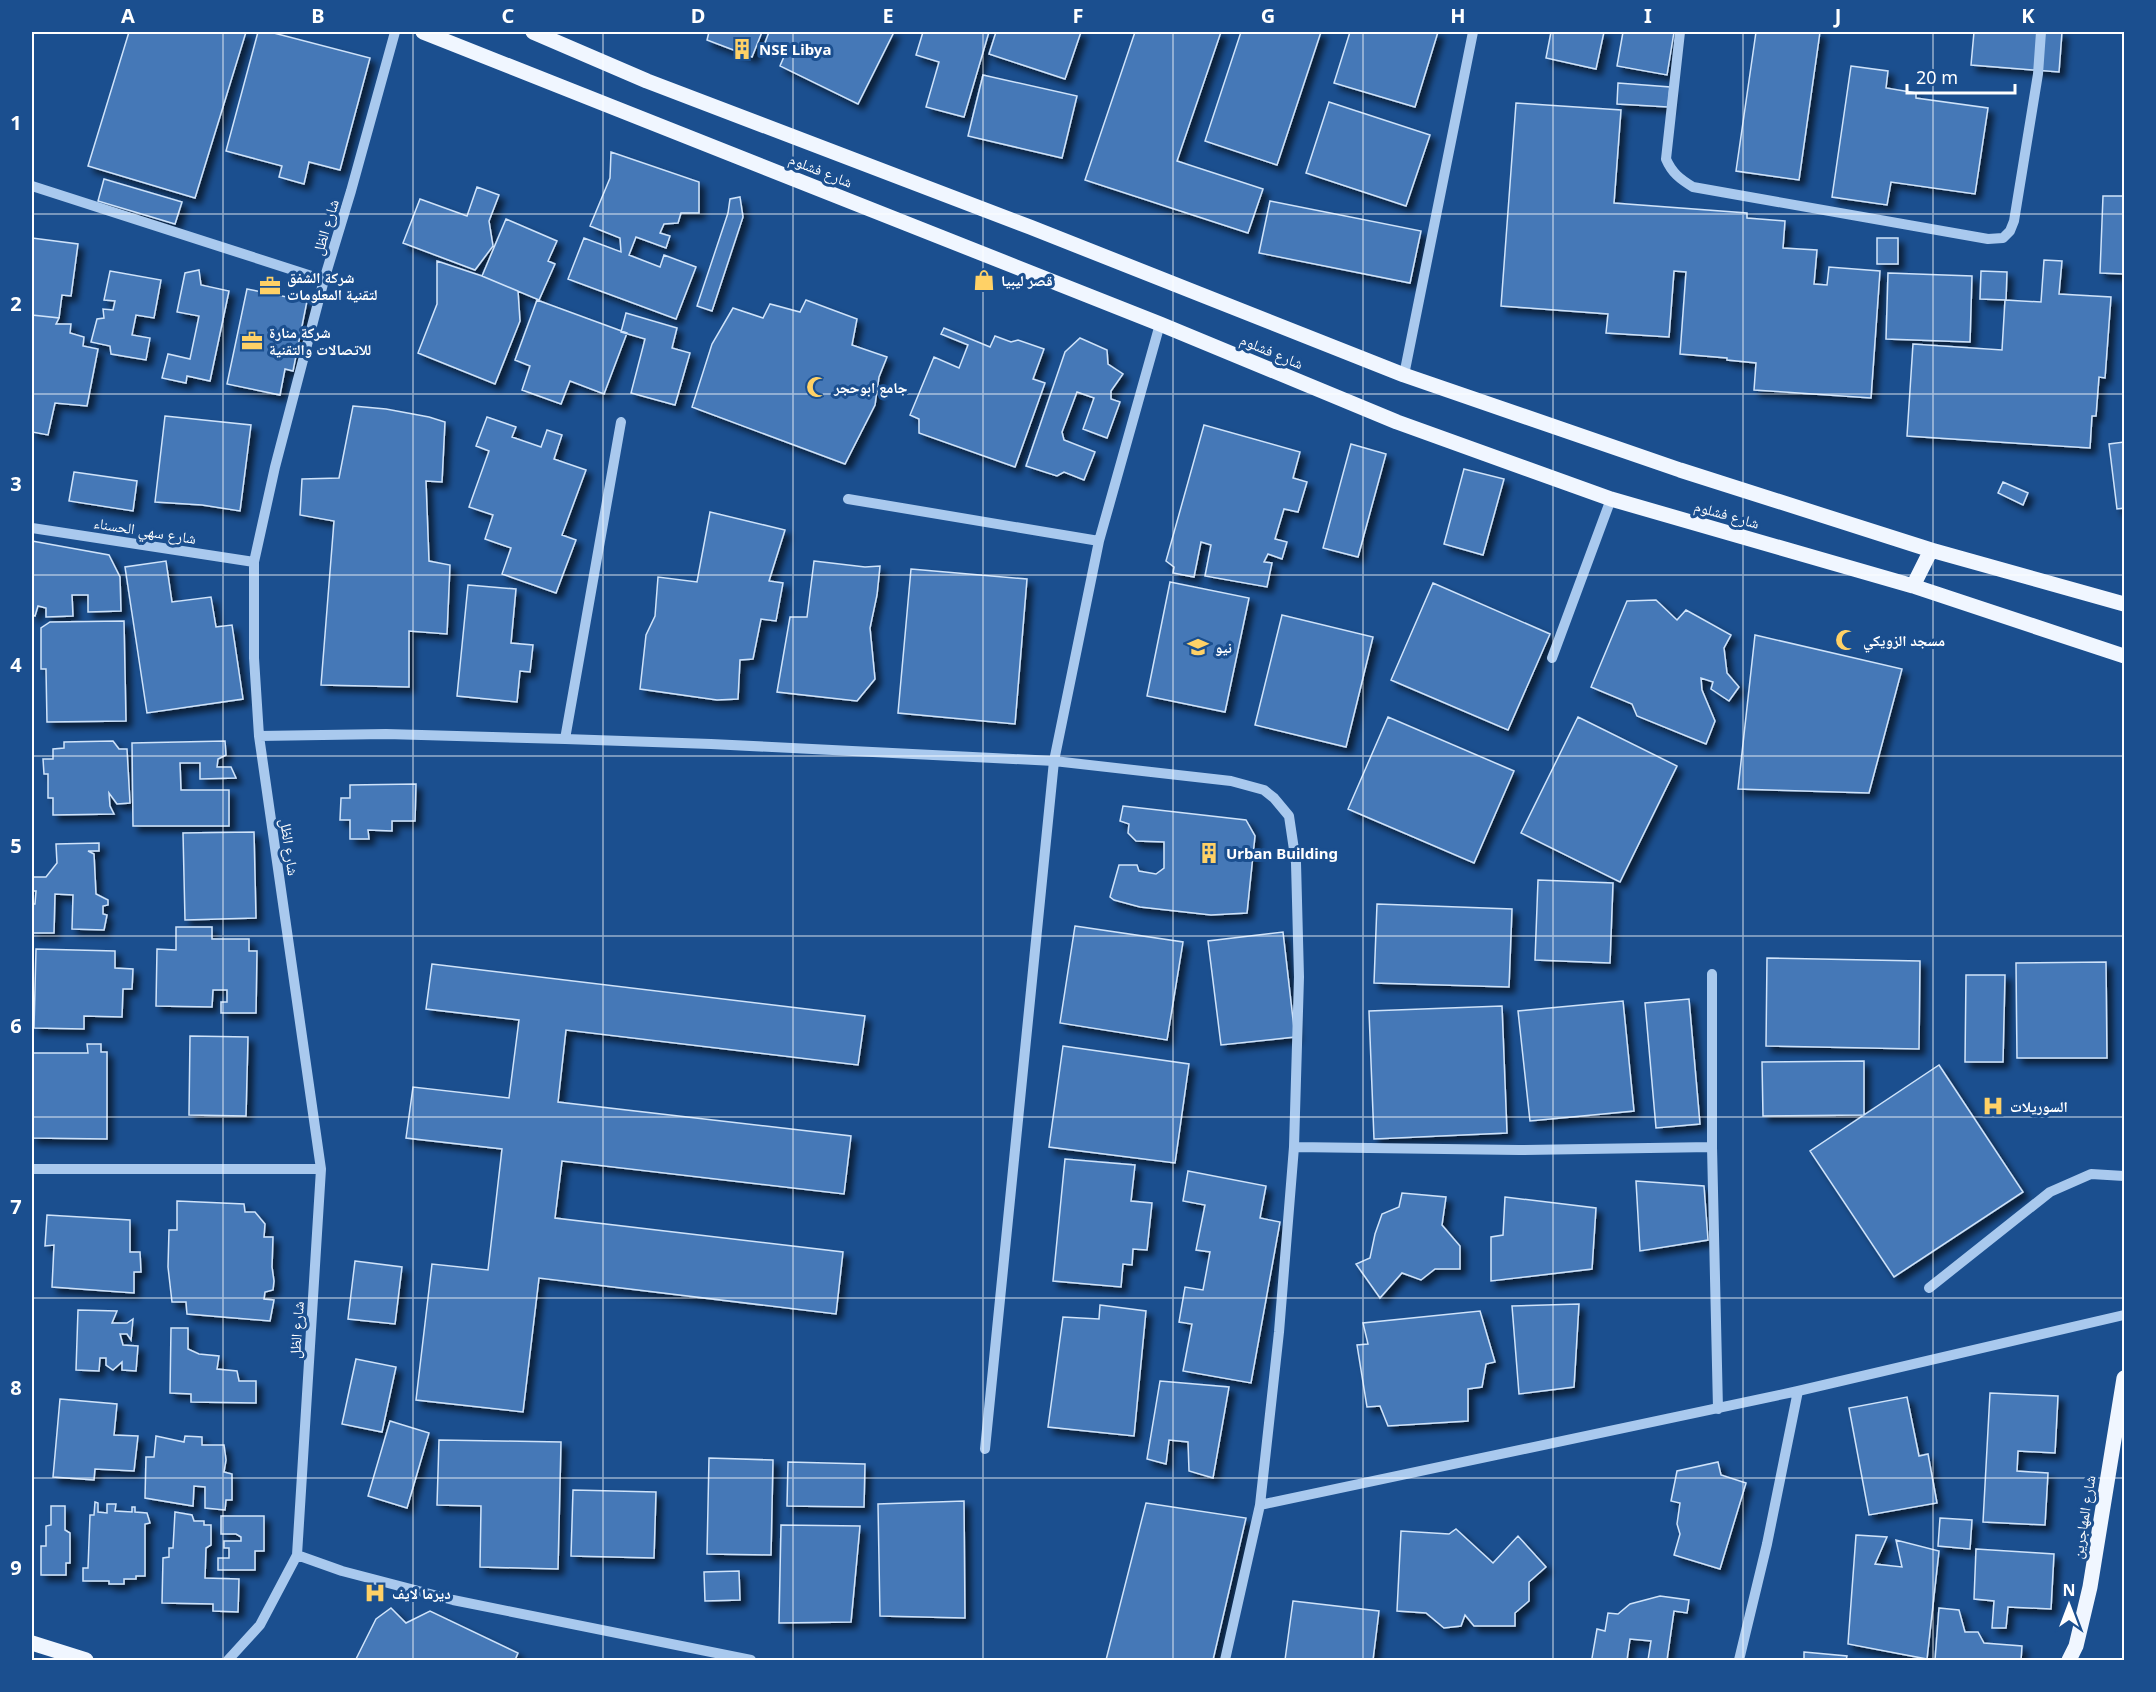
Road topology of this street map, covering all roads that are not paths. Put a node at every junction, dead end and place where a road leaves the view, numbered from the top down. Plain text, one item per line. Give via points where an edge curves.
1 (395, 32) edge
2 (423, 32) edge
3 (532, 32) edge
4 (1473, 32) edge
5 (1680, 32) edge
6 (2041, 32) edge
7 (32, 186) edge
8 (324, 280) junction
9 (1160, 324) junction
10 (1404, 375) junction
11 (621, 422) dead end
12 (848, 499) dead end
13 (1611, 499) junction
14 (32, 528) edge
15 (1099, 541) junction
16 (1931, 550) junction
17 (254, 562) junction
18 (1913, 586) junction
19 (2124, 604) edge
20 (2124, 656) edge
21 (1552, 658) dead end
22 (259, 736) junction
23 (565, 739) junction
24 (1054, 761) junction
25 (1712, 974) dead end
26 (1294, 1147) junction
27 (1712, 1147) junction
28 (32, 1169) edge
29 (321, 1170) junction
30 (2124, 1176) edge
31 (1929, 1288) dead end
32 (2124, 1315) edge
33 (2124, 1378) edge
34 (1798, 1391) junction
35 (1718, 1409) junction
36 (985, 1449) dead end
37 (1260, 1505) junction
38 (297, 1555) junction
39 (32, 1643) edge
40 (86, 1660) edge
41 (228, 1660) edge
42 (751, 1660) edge
43 (1225, 1660) edge
44 (1739, 1660) edge
45 (2069, 1660) edge

1 - 8 street, شارع الظل
2 - 9 main road, شارع فشلوم
3 - 10 main road, شارع فشلوم via 647,81
4 - 10 street
5 - 6 street via 1666,159 1680,179 1693,187 1988,240 2003,238 2014,221
7 - 8 street
8 - 17 street, شارع الظل
9 - 13 main road, شارع فشلوم via 1397,422
9 - 15 street
10 - 16 main road, شارع فشلوم via 1680,470
11 - 23 street
12 - 15 street
13 - 18 main road, شارع فشلوم
13 - 21 street
14 - 17 street, شارع سهي الحسناء
15 - 24 street
16 - 18 main road
16 - 19 main road, شارع فشلوم
17 - 22 street, شارع الظل
18 - 20 main road, شارع فشلوم
22 - 23 street via 386,734
22 - 29 street, شارع الظل
23 - 24 street
24 - 26 street via 1231,781 1264,790 1289,816 1296,864 1299,977
24 - 36 street
25 - 27 street
26 - 27 street
26 - 37 street
27 - 35 street
28 - 29 street
29 - 38 street, شارع الظل
30 - 31 street via 2091,1174 2050,1192
32 - 34 street
33 - 45 main road, شارع المهاجرين via 2090,1587
34 - 35 street
34 - 44 street
35 - 37 street
37 - 43 street
38 - 41 street, شارع الظل via 260,1625
38 - 42 street via 453,1600
39 - 40 main road

